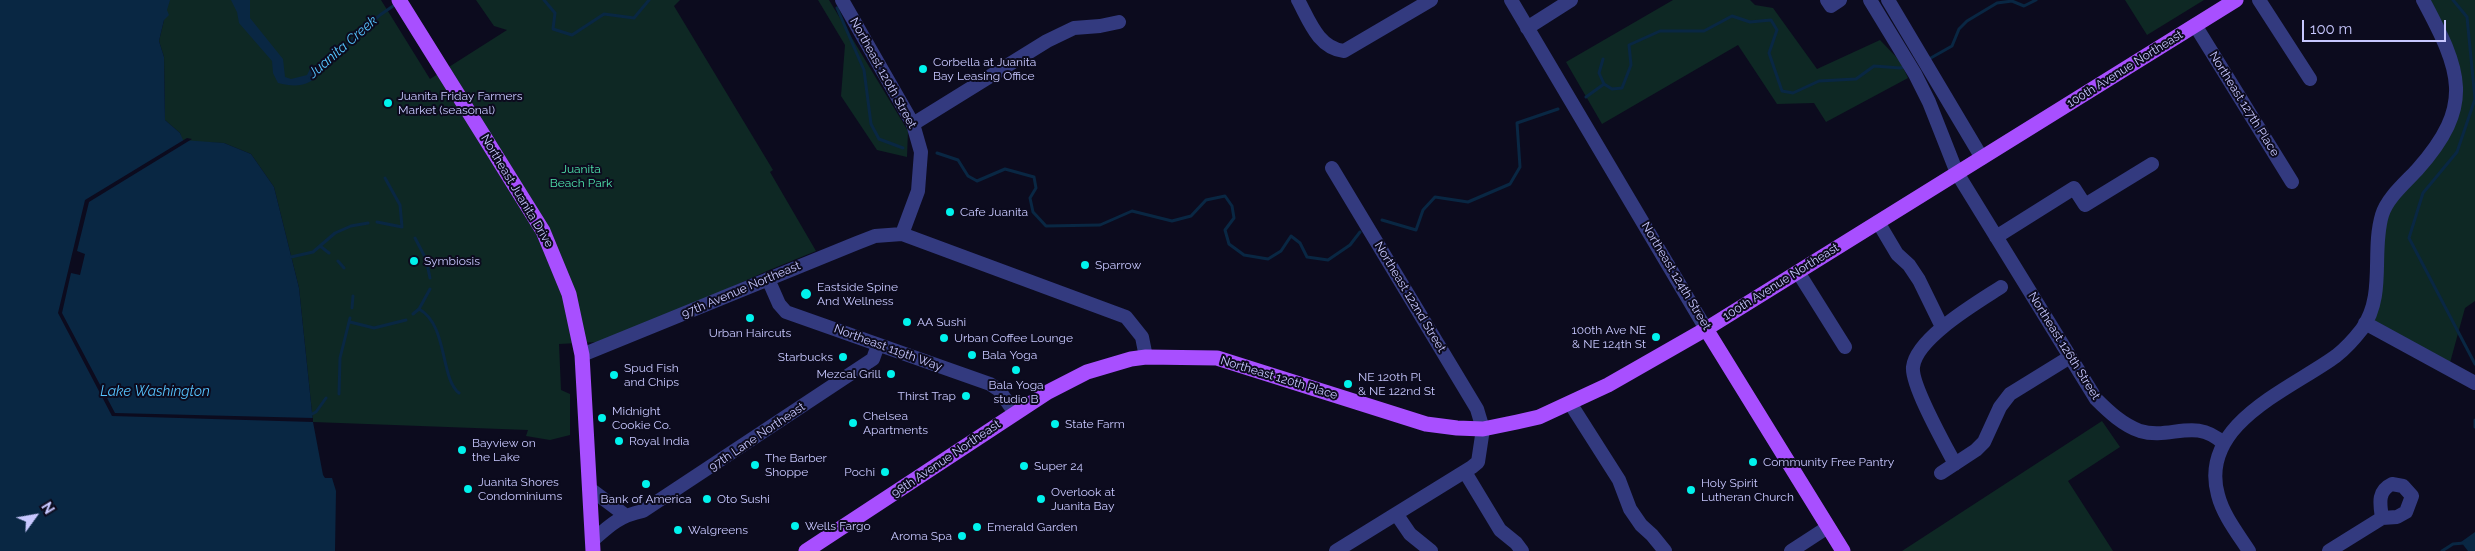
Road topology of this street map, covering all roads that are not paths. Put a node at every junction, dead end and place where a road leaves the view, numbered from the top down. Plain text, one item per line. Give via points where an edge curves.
1 (842, 0) edge
2 (1298, 0) edge
3 (1432, 0) edge
4 (1511, 0) edge
5 (1571, 0) edge
6 (1827, 0) edge
7 (1840, 0) edge
8 (1870, 0) edge
9 (1888, 0) edge
10 (2236, 0) edge
11 (2259, 0) edge
12 (2423, 0) edge
13 (403, 6) edge
14 (1119, 22) dead end
15 (2195, 25) junction
16 (1527, 28) junction
17 (1912, 55) junction
18 (1921, 70) junction
19 (2310, 79) dead end
20 (914, 124) junction
21 (1982, 158) junction
22 (2152, 164) dead end
23 (1332, 168) dead end
24 (1957, 173) junction
25 (2292, 182) dead end
26 (1878, 222) junction
27 (902, 234) junction
28 (1996, 237) junction
29 (1798, 272) junction
30 (768, 279) junction
31 (2002, 286) dead end
32 (2365, 323) junction
33 (1942, 327) junction
34 (1706, 329) junction
35 (878, 345) junction
36 (1846, 347) dead end
37 (582, 355) junction
38 (1146, 357) junction
39 (2070, 357) junction
40 (2475, 383) edge
41 (1570, 403) junction
42 (1015, 413) junction
43 (1483, 429) junction
44 (2223, 443) junction
45 (1955, 464) junction
46 (1465, 472) junction
47 (1941, 473) dead end
48 (589, 488) junction
49 (625, 515) junction
50 (1397, 515) junction
51 (2382, 518) dead end
52 (1828, 528) junction
53 (593, 546) edge
54 (806, 551) edge
55 (1336, 551) edge
56 (1431, 551) edge
57 (1522, 551) edge
58 (1664, 551) edge
59 (1791, 551) edge
60 (1843, 551) edge
61 (2249, 551) edge
62 (2328, 551) edge

1 - 20 street, Northeast 120th Street
2 - 3 street via 1322,42 1338,51 1350,49
4 - 16 street, Northeast 124th Street
5 - 16 street
6 - 7 street via 1831,6
8 - 17 street
9 - 17 street
10 - 15 main road, 100th Avenue Northeast
11 - 19 street
12 - 32 street via 2446,43 2454,72 2457,105 2448,129 2382,213 2376,244 2378,288
13 - 37 main road, Northeast Juanita Drive via 543,232 570,294
14 - 20 street via 1074,28 1047,41
15 - 21 main road, 100th Avenue Northeast
15 - 25 street, Northeast 127th Place
16 - 34 street, Northeast 124th Street
17 - 18 street
18 - 21 street
18 - 24 street, Northeast 126th Street via 1929,102
20 - 27 street, Northeast 120th Street via 921,152 918,191
21 - 24 main road, 100th Avenue Northeast
22 - 28 street via 2086,205 2074,188
23 - 43 street, Northeast 122nd Street via 1473,402
24 - 26 main road, 100th Avenue Northeast
24 - 28 street, Northeast 126th Street
26 - 29 main road, 100th Avenue Northeast
26 - 33 street via 1897,254 1919,280
27 - 30 street, 97th Avenue Northeast via 875,236
27 - 38 street via 1126,317 1142,337
28 - 39 street, Northeast 126th Street
29 - 34 main road, 100th Avenue Northeast
29 - 36 street
30 - 35 street, Northeast 119th Way via 786,312
30 - 37 street, 97th Avenue Northeast
31 - 33 street
32 - 40 street
32 - 44 street via 2337,355 2255,409
33 - 45 street via 1916,358 1913,373
34 - 41 main road, 100th Avenue Northeast
34 - 52 main road, Northeast 124th Street
35 - 42 street, Northeast 119th Way via 990,384 999,390
35 - 49 street, 97th Lane Northeast via 873,359 761,435 643,511
37 - 48 main road, Northeast Juanita Drive
38 - 42 main road, 98th Avenue Northeast via 1087,372
38 - 43 main road, Northeast 120th Place via 1216,358 1426,424
39 - 44 street, Northeast 126th Street via 2096,399 2122,422 2149,432 2198,430 2215,435
39 - 45 street via 2010,394 2000,407 1984,442
41 - 43 main road, 100th Avenue Northeast via 1538,417
41 - 58 street via 1619,480 1630,509
42 - 54 main road, 98th Avenue Northeast
43 - 46 street via 1478,462
44 - 61 street via 2215,482 2218,496 2223,510
45 - 47 street
46 - 50 street
46 - 57 street via 1500,530
48 - 49 street
48 - 53 main road, Northeast Juanita Drive
49 - 53 street, 97th Lane Northeast
50 - 55 street
50 - 56 street via 1410,534
51 - 62 street
52 - 59 street
52 - 60 main road, Northeast 124th Street

